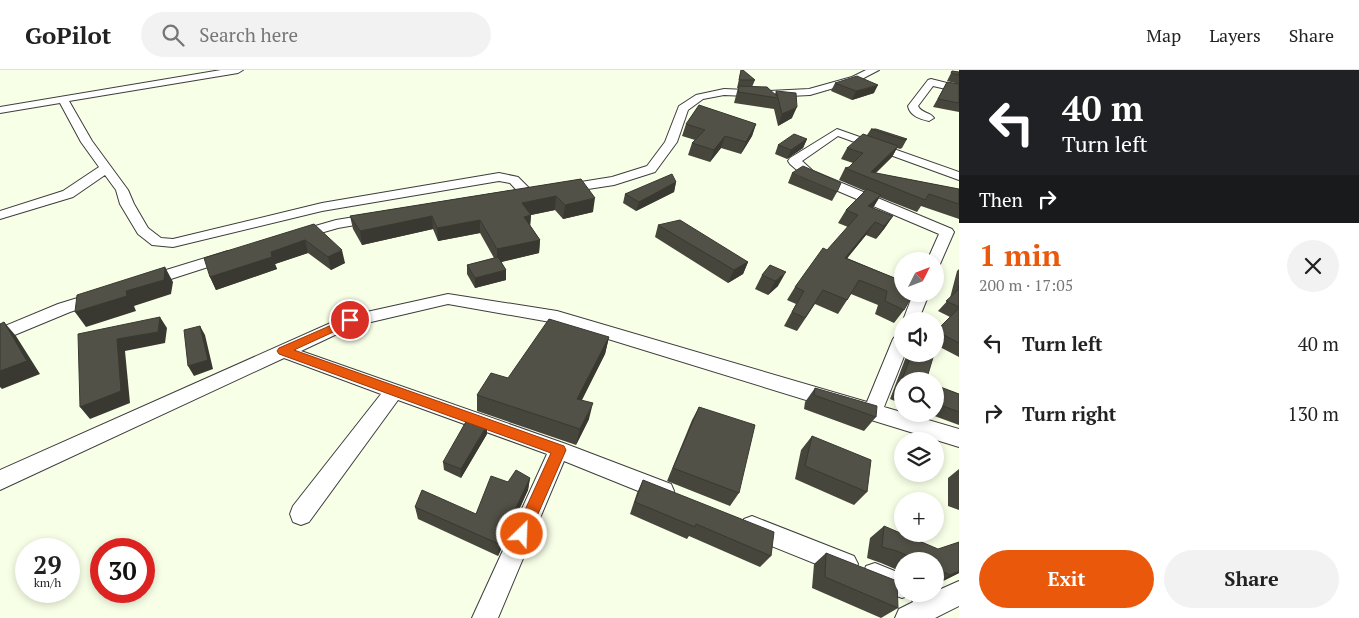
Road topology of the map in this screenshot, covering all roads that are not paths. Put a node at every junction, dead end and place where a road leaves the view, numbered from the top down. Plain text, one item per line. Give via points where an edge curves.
1 (238, 70) edge
2 (874, 70) edge
3 (959, 89) edge
4 (63, 99) junction
5 (0, 110) edge
6 (929, 118) dead end
7 (106, 168) junction
8 (959, 176) edge
9 (537, 193) junction
10 (508, 197) edge
11 (0, 215) edge
12 (384, 217) edge
13 (281, 241) edge
14 (244, 252) edge
15 (938, 252) edge
16 (135, 285) edge
17 (108, 294) edge
18 (0, 336) edge
19 (283, 351) junction
20 (894, 359) edge
21 (394, 391) junction
22 (873, 412) junction
23 (959, 438) edge
24 (559, 450) junction
25 (0, 480) edge
26 (680, 498) edge
27 (301, 514) dead end
28 (735, 520) edge
29 (894, 583) edge
30 (932, 602) edge
31 (485, 618) edge
32 (908, 618) edge

1 - 4 street
2 - 9 street via 810,92 724,92 700,97 683,108 671,142 651,169 614,181
3 - 6 street via 931,82 913,106 914,110
4 - 5 street
4 - 7 street
7 - 9 street via 144,231 157,242 173,243 322,207 499,177 514,180
7 - 11 street via 68,194
8 - 15 street via 836,132 794,161 809,174 947,232
9 - 10 street
12 - 13 street via 336,224
14 - 16 street
17 - 18 street via 64,308
19 - 21 street
19 - 22 street via 350,320 448,299 557,317
19 - 25 street
20 - 22 street
21 - 24 street
21 - 27 street
22 - 23 street
24 - 26 street
24 - 31 street
28 - 29 street
30 - 32 street

